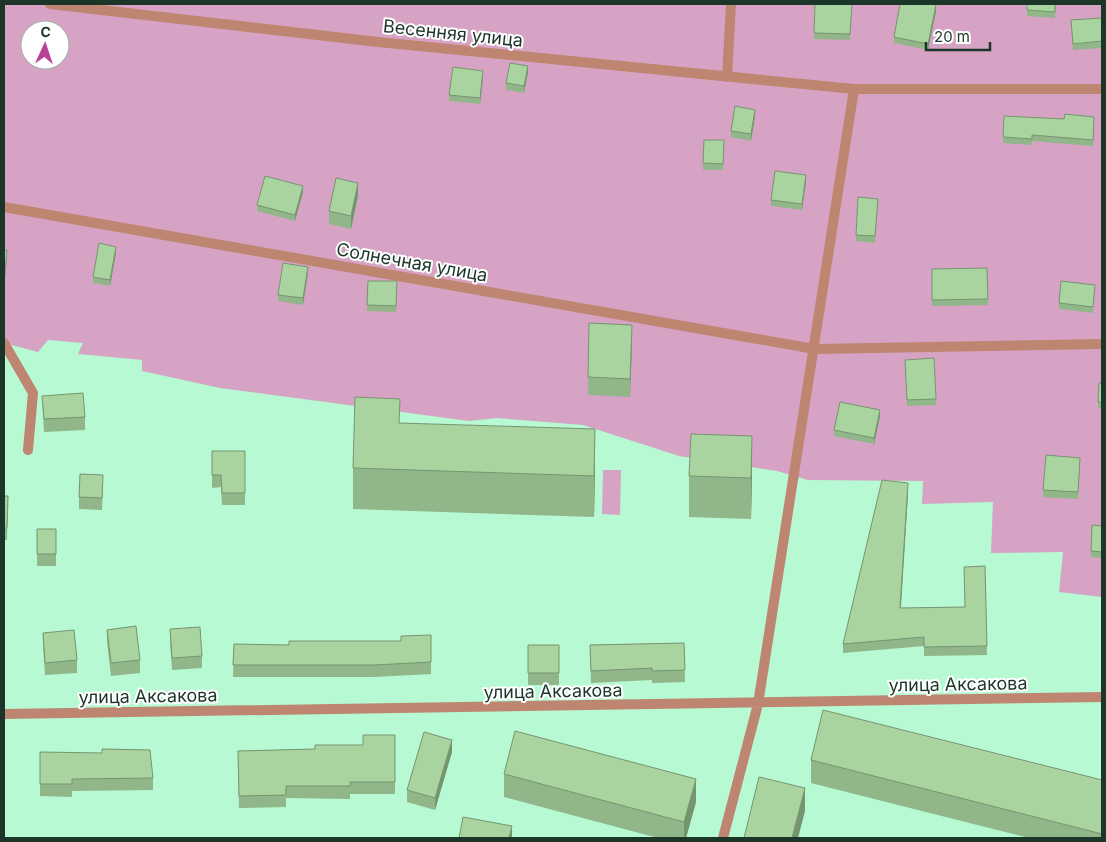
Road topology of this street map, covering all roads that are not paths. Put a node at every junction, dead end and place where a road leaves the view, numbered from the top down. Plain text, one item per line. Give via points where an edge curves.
1 (50, 4) edge
2 (731, 4) edge
3 (727, 77) junction
4 (854, 90) junction
5 (1102, 90) edge
6 (4, 207) edge
7 (4, 343) edge
8 (1102, 344) edge
9 (815, 349) junction
10 (28, 450) dead end
11 (1102, 697) edge
12 (758, 704) junction
13 (4, 714) edge
14 (723, 838) edge

1 - 3 street, Весенняя улица via 378,42
2 - 3 street
3 - 4 street, Весенняя улица
4 - 5 street, Весенняя улица
4 - 9 street
6 - 9 street, Солнечная улица
7 - 10 street via 33,393
8 - 9 street, Солнечная улица
9 - 12 street
11 - 12 street, улица Аксакова
12 - 13 street, улица Аксакова
12 - 14 street

